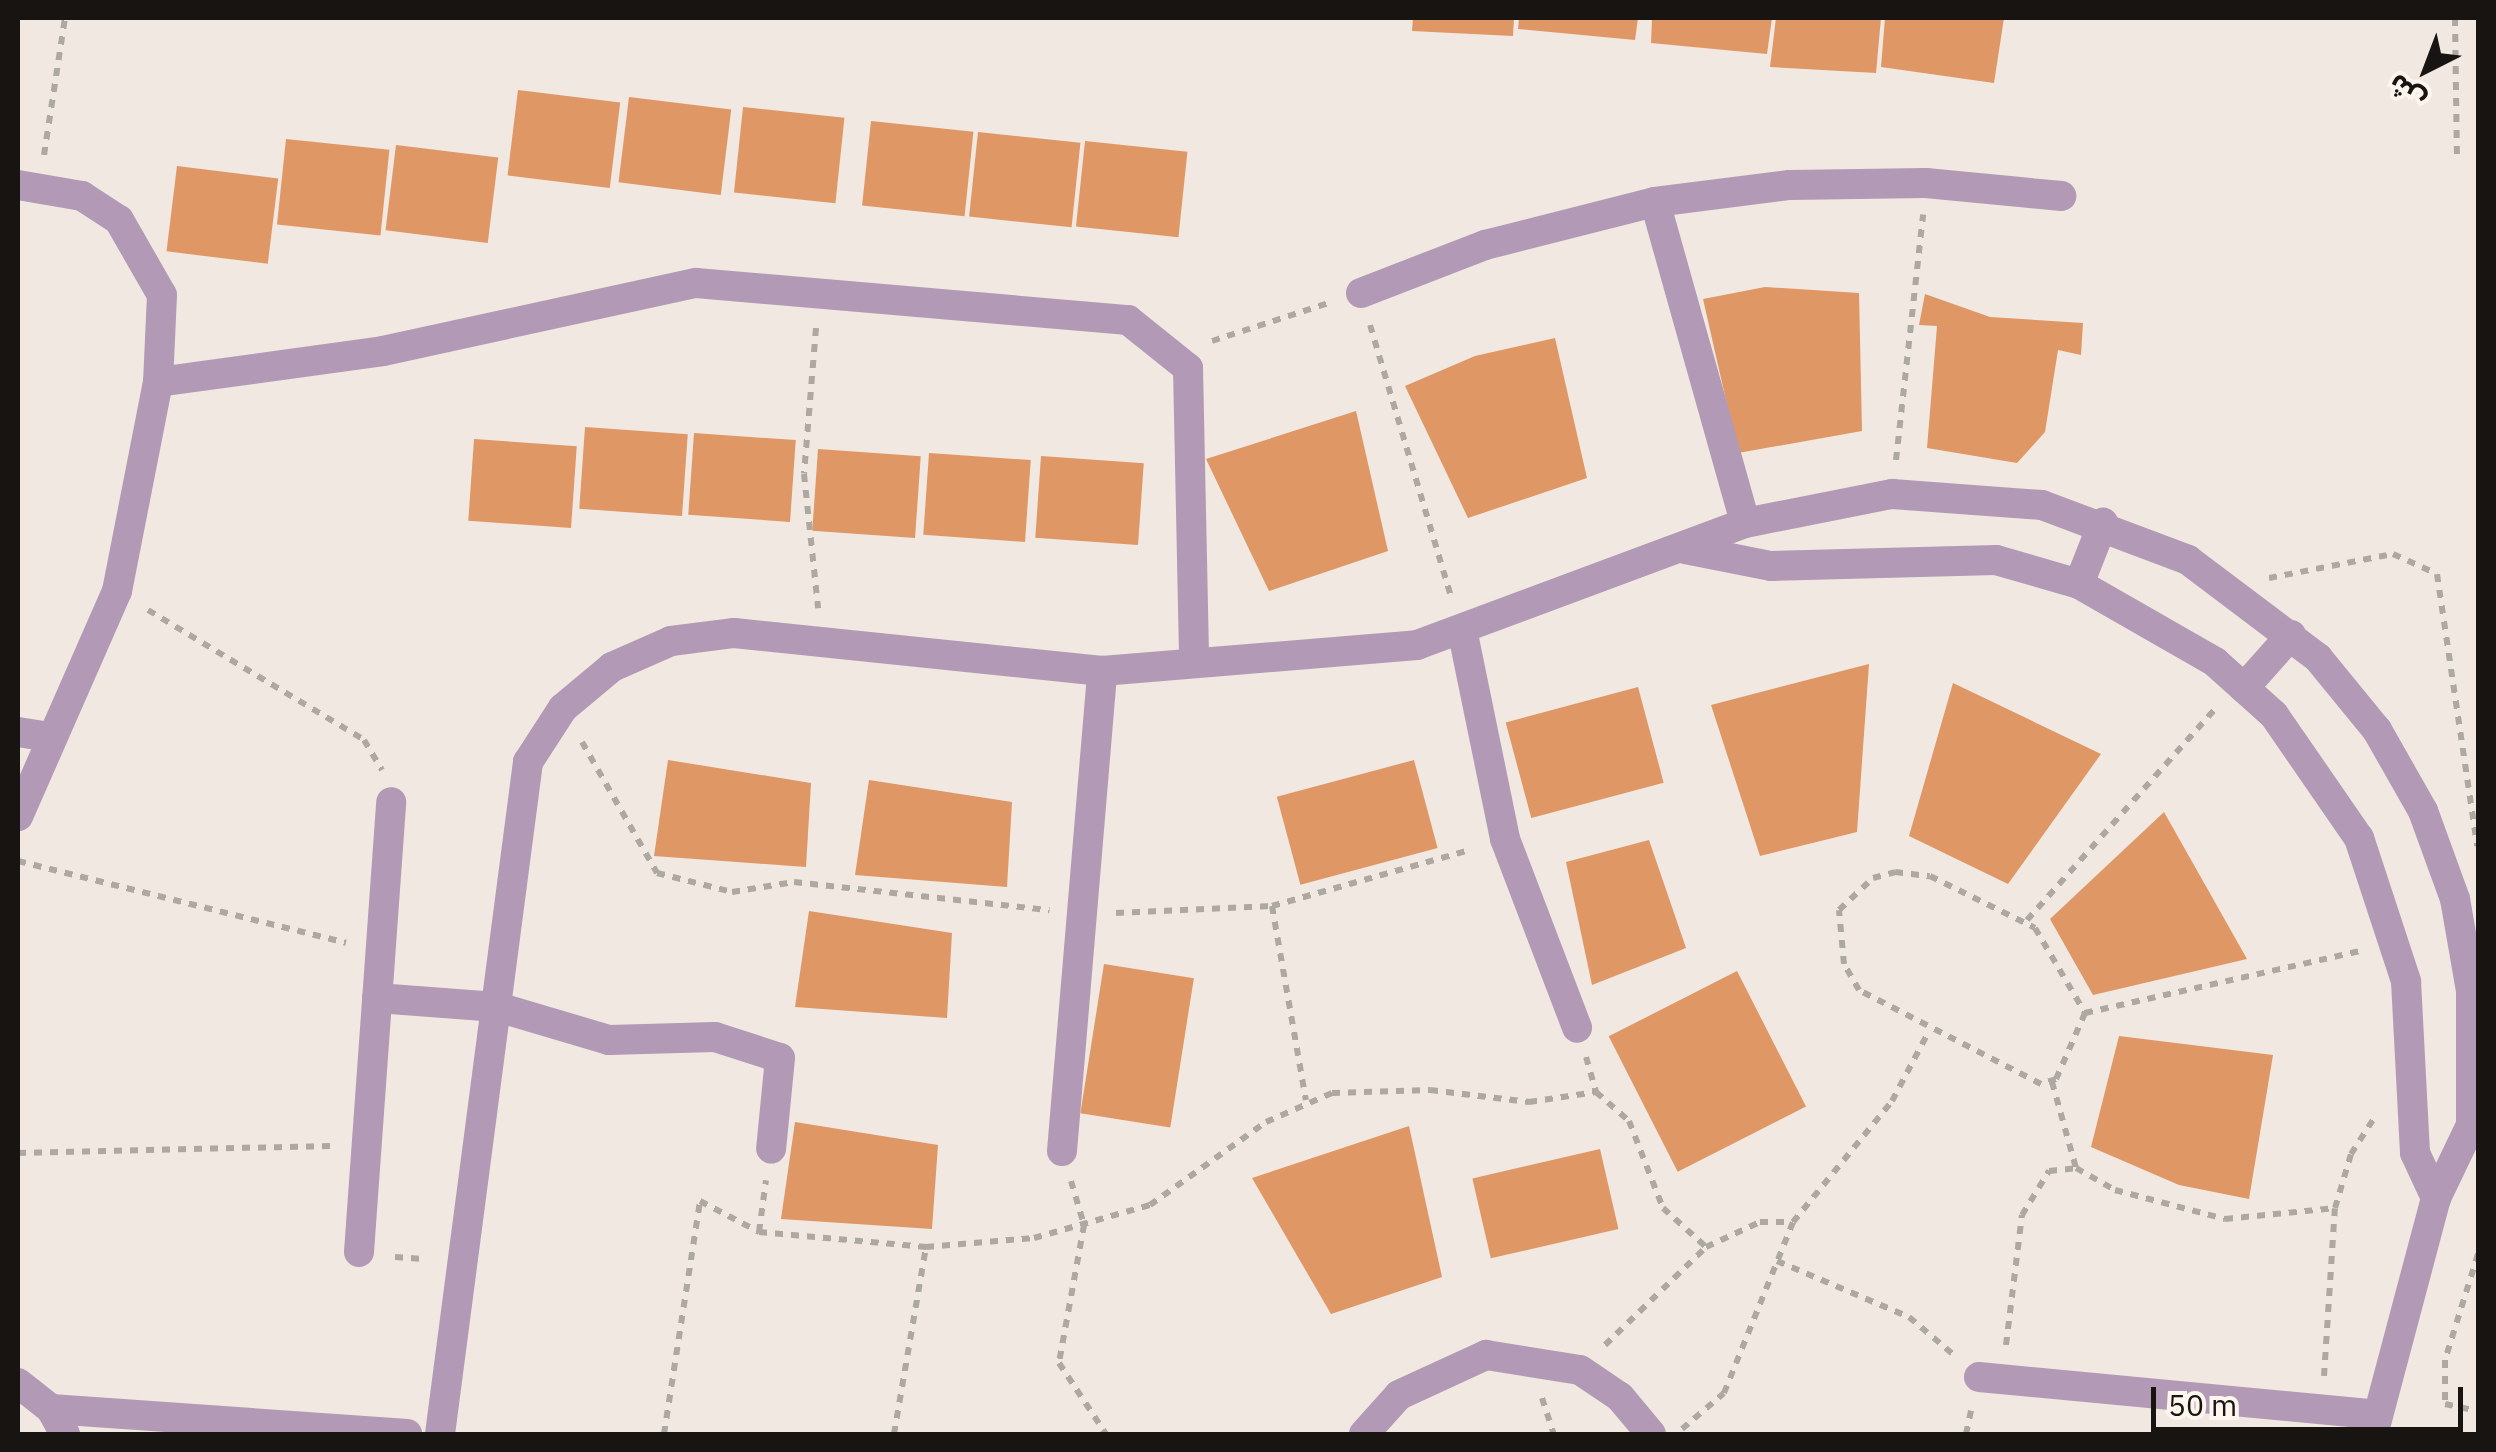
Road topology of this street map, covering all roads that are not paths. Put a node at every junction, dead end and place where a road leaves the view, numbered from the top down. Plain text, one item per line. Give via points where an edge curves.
1 (28, 185) edge
2 (2061, 196) dead end
3 (1655, 202) junction
4 (1360, 292) road end
5 (158, 382) junction
6 (1745, 523) junction
7 (2103, 523) junction
8 (1684, 549) junction
9 (2080, 584) junction
10 (1463, 634) junction
11 (2291, 635) junction
12 (1194, 661) junction
13 (1102, 671) junction
14 (2242, 685) junction
15 (18, 732) edge
16 (48, 737) junction
17 (391, 802) road end
18 (18, 816) edge
19 (378, 998) junction
20 (497, 1007) junction
21 (1577, 1028) dead end
22 (771, 1149) road end
23 (1062, 1151) road end
24 (2436, 1198) junction
25 (359, 1252) road end
26 (1990, 1378) road end
27 (18, 1383) edge
28 (58, 1422) edge
29 (2373, 1424) edge
30 (408, 1434) edge
31 (440, 1434) edge
32 (1364, 1434) edge
33 (1651, 1434) edge

1 - 5 street via 119,220 146,254 162,295
2 - 3 street via 1926,183 1790,185
3 - 4 street via 1486,245
3 - 6 street
5 - 12 street via 383,351 663,286 816,286 1085,310 1128,320 1188,368
5 - 16 street via 117,591
6 - 7 street via 1892,494 1986,497
6 - 8 street
7 - 9 street
7 - 11 street via 2228,586
8 - 9 street via 1772,566 1996,560
8 - 10 street
9 - 14 street via 2151,618
10 - 12 street
10 - 21 street via 1505,839
11 - 14 street
11 - 24 street via 2377,730 2423,811 2455,899 2471,991 2471,1125
12 - 13 street
13 - 20 street via 734,633 671,641 612,667 563,708 528,762
13 - 23 street
14 - 24 street via 2321,774 2350,822 2397,943 2416,1153
15 - 16 street
16 - 18 street
17 - 19 street
19 - 20 street
19 - 25 street
20 - 22 street via 610,1040 715,1038 780,1058
20 - 31 street via 457,1262
24 - 29 street
26 - 29 street via 2324,1409
27 - 28 street
28 - 30 street
32 - 33 street via 1399,1395 1454,1364 1534,1356 1580,1370

